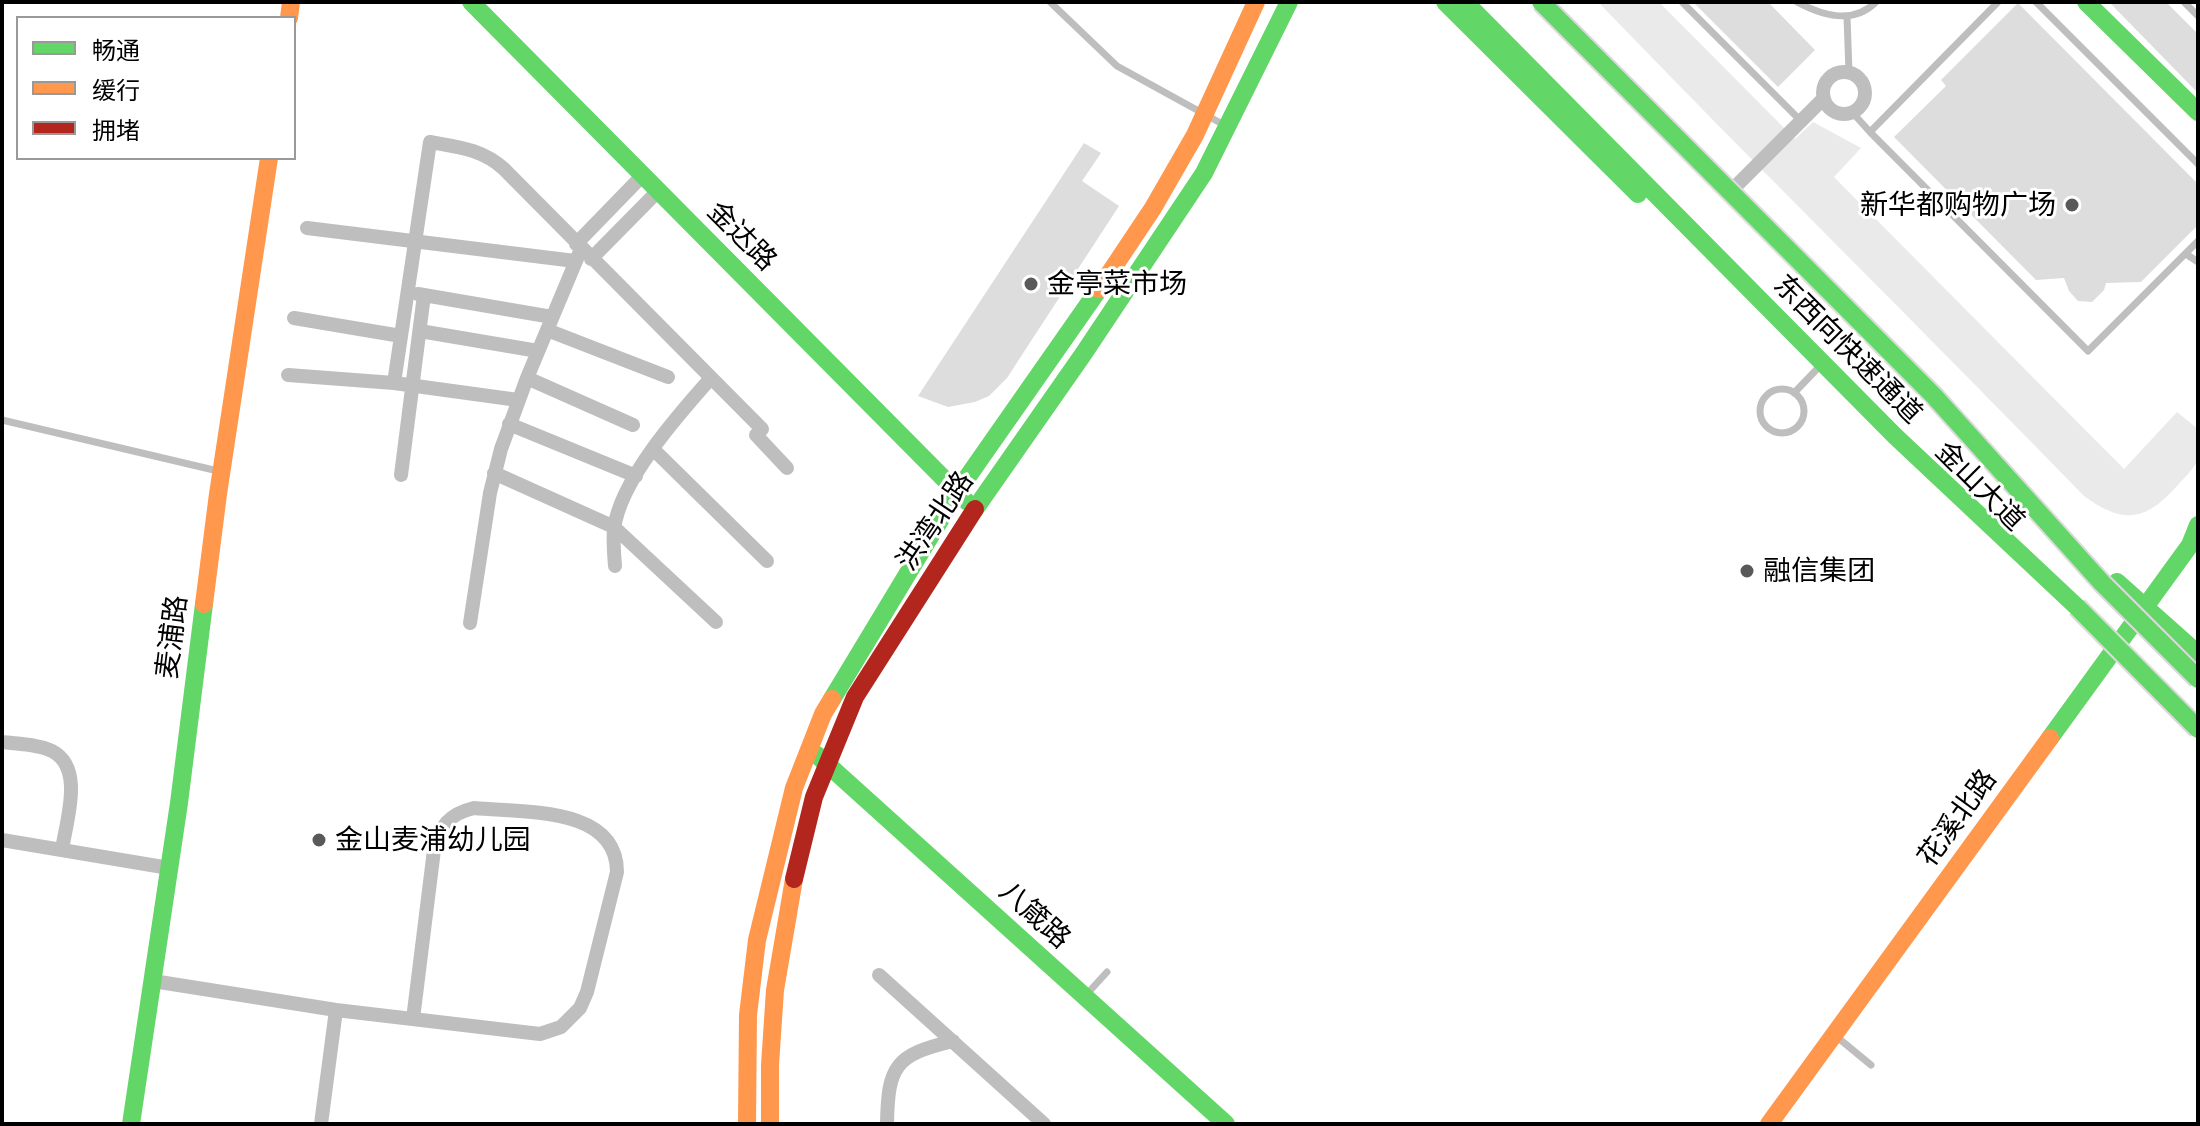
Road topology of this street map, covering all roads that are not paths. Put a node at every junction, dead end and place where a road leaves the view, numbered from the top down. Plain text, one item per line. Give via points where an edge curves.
1 (471, 2) edge
2 (1050, 2) edge
3 (1256, 2) edge
4 (1289, 2) edge
5 (1445, 2) edge
6 (1465, 2) edge
7 (1541, 2) edge
8 (1559, 2) edge
9 (1682, 2) edge
10 (1797, 2) edge
11 (1876, 2) edge
12 (1998, 2) edge
13 (2036, 2) edge
14 (2086, 2) edge
15 (2184, 2) edge
16 (2198, 16) edge
17 (1847, 17) junction
18 (1849, 72) junction
19 (1824, 98) junction
20 (1852, 112) junction
21 (2198, 112) edge
22 (1205, 115) junction
23 (1801, 121) junction
24 (1228, 127) junction
25 (1870, 132) junction
26 (269, 160) edge
27 (2198, 164) edge
28 (643, 175) junction
29 (658, 191) junction
30 (1728, 194) junction
31 (307, 228) dead end
32 (415, 241) junction
33 (2198, 241) edge
34 (581, 253) junction
35 (2186, 254) junction
36 (2198, 262) edge
37 (407, 292) junction
38 (424, 295) junction
39 (294, 318) dead end
40 (549, 324) junction
41 (420, 331) junction
42 (401, 336) junction
43 (538, 351) junction
44 (1820, 366) junction
45 (288, 375) dead end
46 (668, 377) dead end
47 (527, 378) junction
48 (711, 378) junction
49 (394, 383) junction
50 (413, 386) junction
51 (1794, 393) junction
52 (518, 400) junction
53 (2, 420) edge
54 (509, 424) junction
55 (633, 425) dead end
56 (653, 449) junction
57 (787, 468) dead end
58 (222, 471) junction
59 (494, 473) junction
60 (401, 475) dead end
61 (636, 476) junction
62 (957, 492) junction
63 (974, 510) junction
64 (2198, 525) edge
65 (614, 527) junction
66 (2194, 542) edge
67 (767, 561) dead end
68 (615, 566) dead end
69 (2145, 607) junction
70 (716, 622) dead end
71 (470, 623) dead end
72 (2198, 654) edge
73 (2109, 655) junction
74 (2198, 679) edge
75 (2198, 729) edge
76 (2, 742) edge
77 (2198, 744) edge
78 (809, 747) junction
79 (826, 763) junction
80 (2, 840) edge
81 (62, 850) junction
82 (169, 868) junction
83 (1107, 972) dead end
84 (879, 975) dead end
85 (153, 981) junction
86 (1085, 997) junction
87 (336, 1010) junction
88 (413, 1019) junction
89 (1835, 1036) junction
90 (953, 1041) junction
91 (1871, 1065) dead end
92 (131, 1124) edge
93 (321, 1124) edge
94 (747, 1124) edge
95 (770, 1124) edge
96 (887, 1124) edge
97 (1044, 1124) edge
98 (1226, 1124) edge
99 (1769, 1124) edge

1 - 28 main road, 金达路
2 - 22 lane via 1117,66
3 - 22 main road, 洪湾北路
4 - 24 main road, 洪湾北路
5 - 44 main road, 金山大道
6 - 75 main road, 东西向快速通道, bridge via 1895,436
7 - 74 main road, 东西向快速通道, bridge via 1934,396 2102,583
8 - 30 main road, 金山大道 via 1675,142
9 - 23 lane
10 - 17 lane
11 - 17 lane
12 - 25 lane
13 - 27 lane
14 - 21 main road
15 - 16 lane
17 - 18 lane
18 - 19 street via 1830,77
18 - 20 street via 1861,80 1866,93
19 - 20 street via 1835,111
19 - 23 street
20 - 25 lane
22 - 24 lane
22 - 62 main road, 洪湾北路 via 1153,208
23 - 30 street
24 - 63 main road, 洪湾北路 via 1162,237
25 - 35 lane via 2088,351
26 - 58 main road, 麦浦路
28 - 29 main road, 金达路
28 - 34 street
29 - 34 street
29 - 62 main road, 金达路
30 - 69 main road, 金山大道
31 - 32 street
32 - 34 street
32 - 34 street via 430,142 488,156
32 - 37 street
33 - 35 lane
34 - 40 street
34 - 48 street
35 - 36 lane
37 - 38 street
37 - 42 street
38 - 40 street
38 - 41 street
39 - 42 street
40 - 43 street
40 - 46 street
41 - 43 street
41 - 50 street
42 - 49 street
43 - 47 street
44 - 51 lane
44 - 73 main road, 金山大道
45 - 49 street
47 - 52 street
47 - 55 street
48 - 56 street
48 - 57 street via 762,429 756,435
49 - 50 street
50 - 52 street
50 - 60 street
51 - 51 lane via 1781,389 1764,399 1761,418 1770,430 1784,433 1798,427 1804,413
52 - 54 street
53 - 58 lane
54 - 59 street
54 - 61 street
56 - 61 street
56 - 67 street
58 - 82 main road, 麦浦路
59 - 65 street
59 - 71 street
61 - 65 street
62 - 63 main road, 金达路
62 - 78 main road, 洪湾北路 via 839,685
63 - 79 main road, 洪湾北路 via 855,697
64 - 66 main road, 花溪北路
65 - 68 street
65 - 70 street
66 - 69 main road, 花溪北路
69 - 72 main road, 金山大道
69 - 73 main road, 花溪北路
73 - 77 main road, 金山大道
73 - 89 main road, 花溪北路
76 - 81 street via 44,748 67,765 71,789
78 - 79 main road, 八箴路
78 - 94 main road, 洪湾北路 via 757,940 748,1015
79 - 86 main road, 八箴路
79 - 95 main road, 洪湾北路 via 796,866 781,946 772,1022
80 - 81 street
81 - 82 street
82 - 85 main road, 麦浦路
83 - 86 lane
84 - 90 street
85 - 87 street
85 - 92 main road, 麦浦路
86 - 98 main road, 八箴路
87 - 88 street
87 - 93 street
88 - 88 street via 540,1034 561,1027 587,992 617,872 609,840 570,818 474,808 446,820 434,850
89 - 91 lane
89 - 99 main road, 花溪北路
90 - 96 street via 924,1048 896,1068 888,1087
90 - 97 street

